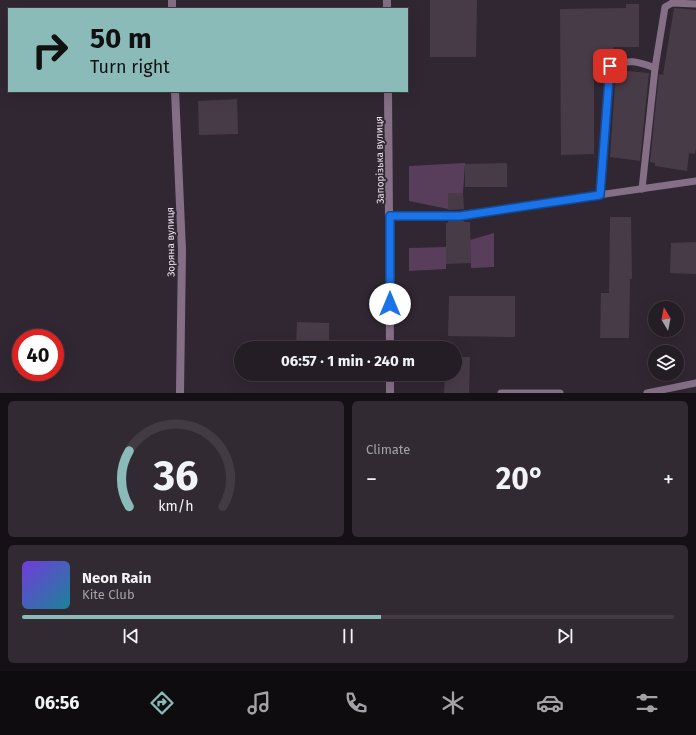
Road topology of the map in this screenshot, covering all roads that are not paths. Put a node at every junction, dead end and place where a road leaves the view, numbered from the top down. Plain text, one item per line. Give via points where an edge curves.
1 (696, 4) edge
2 (655, 68) junction
3 (175, 92) edge
4 (388, 92) edge
5 (696, 181) edge
6 (642, 189) junction
7 (600, 195) junction
8 (390, 216) junction
9 (390, 341) edge
10 (390, 381) edge
11 (696, 383) edge
12 (180, 393) edge
13 (390, 393) edge
14 (501, 393) edge
15 (560, 393) edge
16 (647, 393) edge

1 - 2 lane via 672,2 665,7
2 - 6 lane
2 - 7 lane via 637,61 623,61 610,66
3 - 12 street, Зоряна вулиця via 182,250
4 - 8 street, Запорізька вулиця
5 - 6 lane
6 - 7 lane
7 - 8 lane via 460,216
8 - 9 street, Запорізька вулиця
10 - 13 street
11 - 16 lane
14 - 15 lane

